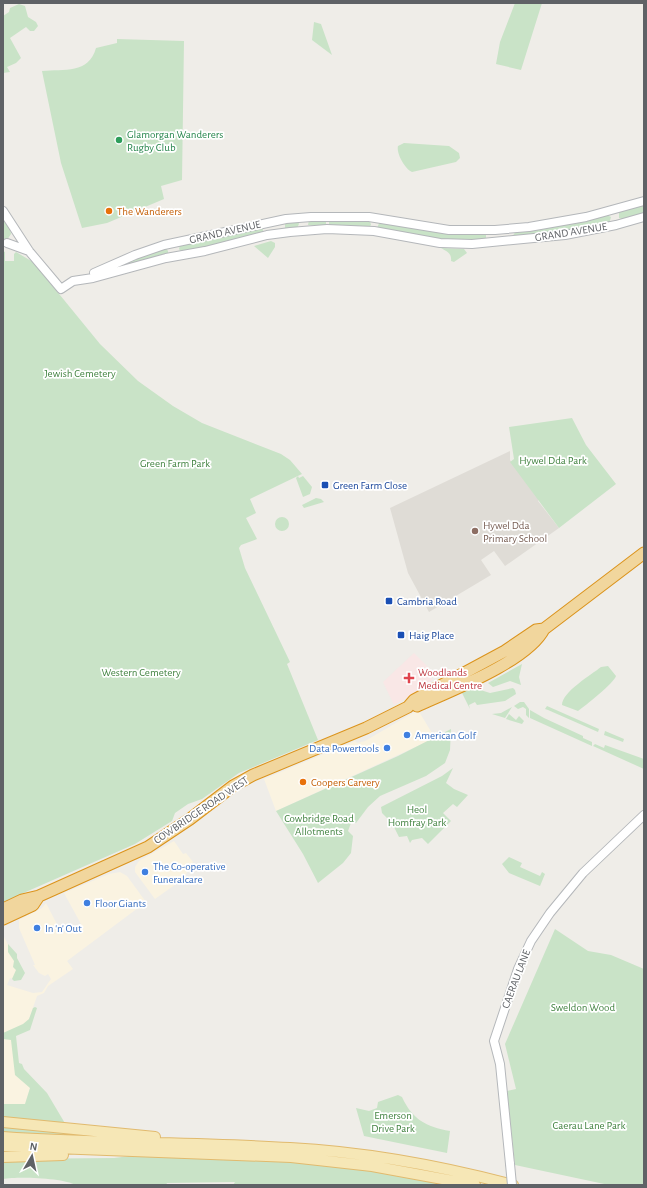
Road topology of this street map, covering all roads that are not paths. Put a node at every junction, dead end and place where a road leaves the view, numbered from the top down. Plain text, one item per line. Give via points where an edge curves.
1 (644, 201) edge
2 (3, 211) edge
3 (303, 217) junction
4 (644, 217) edge
5 (375, 218) junction
6 (278, 220) junction
7 (504, 229) junction
8 (15, 230) junction
9 (304, 231) junction
10 (374, 231) junction
11 (280, 234) junction
12 (497, 242) junction
13 (5, 243) edge
14 (172, 243) junction
15 (29, 251) junction
16 (175, 256) junction
17 (86, 278) junction
18 (644, 553) edge
19 (644, 815) edge
20 (39, 896) junction
21 (3, 909) edge
22 (3, 919) edge
23 (3, 1122) edge
24 (3, 1137) edge
25 (3, 1146) edge
26 (232, 1146) junction
27 (145, 1152) junction
28 (3, 1156) edge
29 (475, 1185) edge
30 (513, 1185) edge

1 - 7 street, GRAND AVENUE via 586,217
2 - 8 street
3 - 5 street, GRAND AVENUE
3 - 6 street, GRAND AVENUE
3 - 9 street
4 - 12 street, GRAND AVENUE via 565,235
5 - 7 street, GRAND AVENUE via 449,230
5 - 10 street
6 - 11 street
6 - 14 street, GRAND AVENUE
7 - 12 street
8 - 13 street via 12,239
8 - 15 street
9 - 10 street, GRAND AVENUE
9 - 11 street, GRAND AVENUE
10 - 12 street, GRAND AVENUE via 450,244
11 - 16 street, GRAND AVENUE
13 - 15 street
14 - 16 street
14 - 17 street, GRAND AVENUE via 135,255
15 - 17 street, GRAND AVENUE via 60,289 73,281
16 - 17 street, GRAND AVENUE
18 - 20 highway, COWBRIDGE ROAD WEST via 544,629 536,630 499,654 414,700 408,707 366,728 253,775 233,786 148,847
19 - 30 street, CAERAU LANE, bridge via 584,873 554,907 531,941 518,969 494,1041 500,1064
20 - 21 highway, COWBRIDGE ROAD WEST via 22,900
20 - 22 highway, COWBRIDGE ROAD WEST via 33,905
23 - 26 main road
24 - 26 main road
25 - 27 main road
26 - 30 main road via 291,1148 374,1157
27 - 28 main road
27 - 29 main road via 291,1157 372,1166

